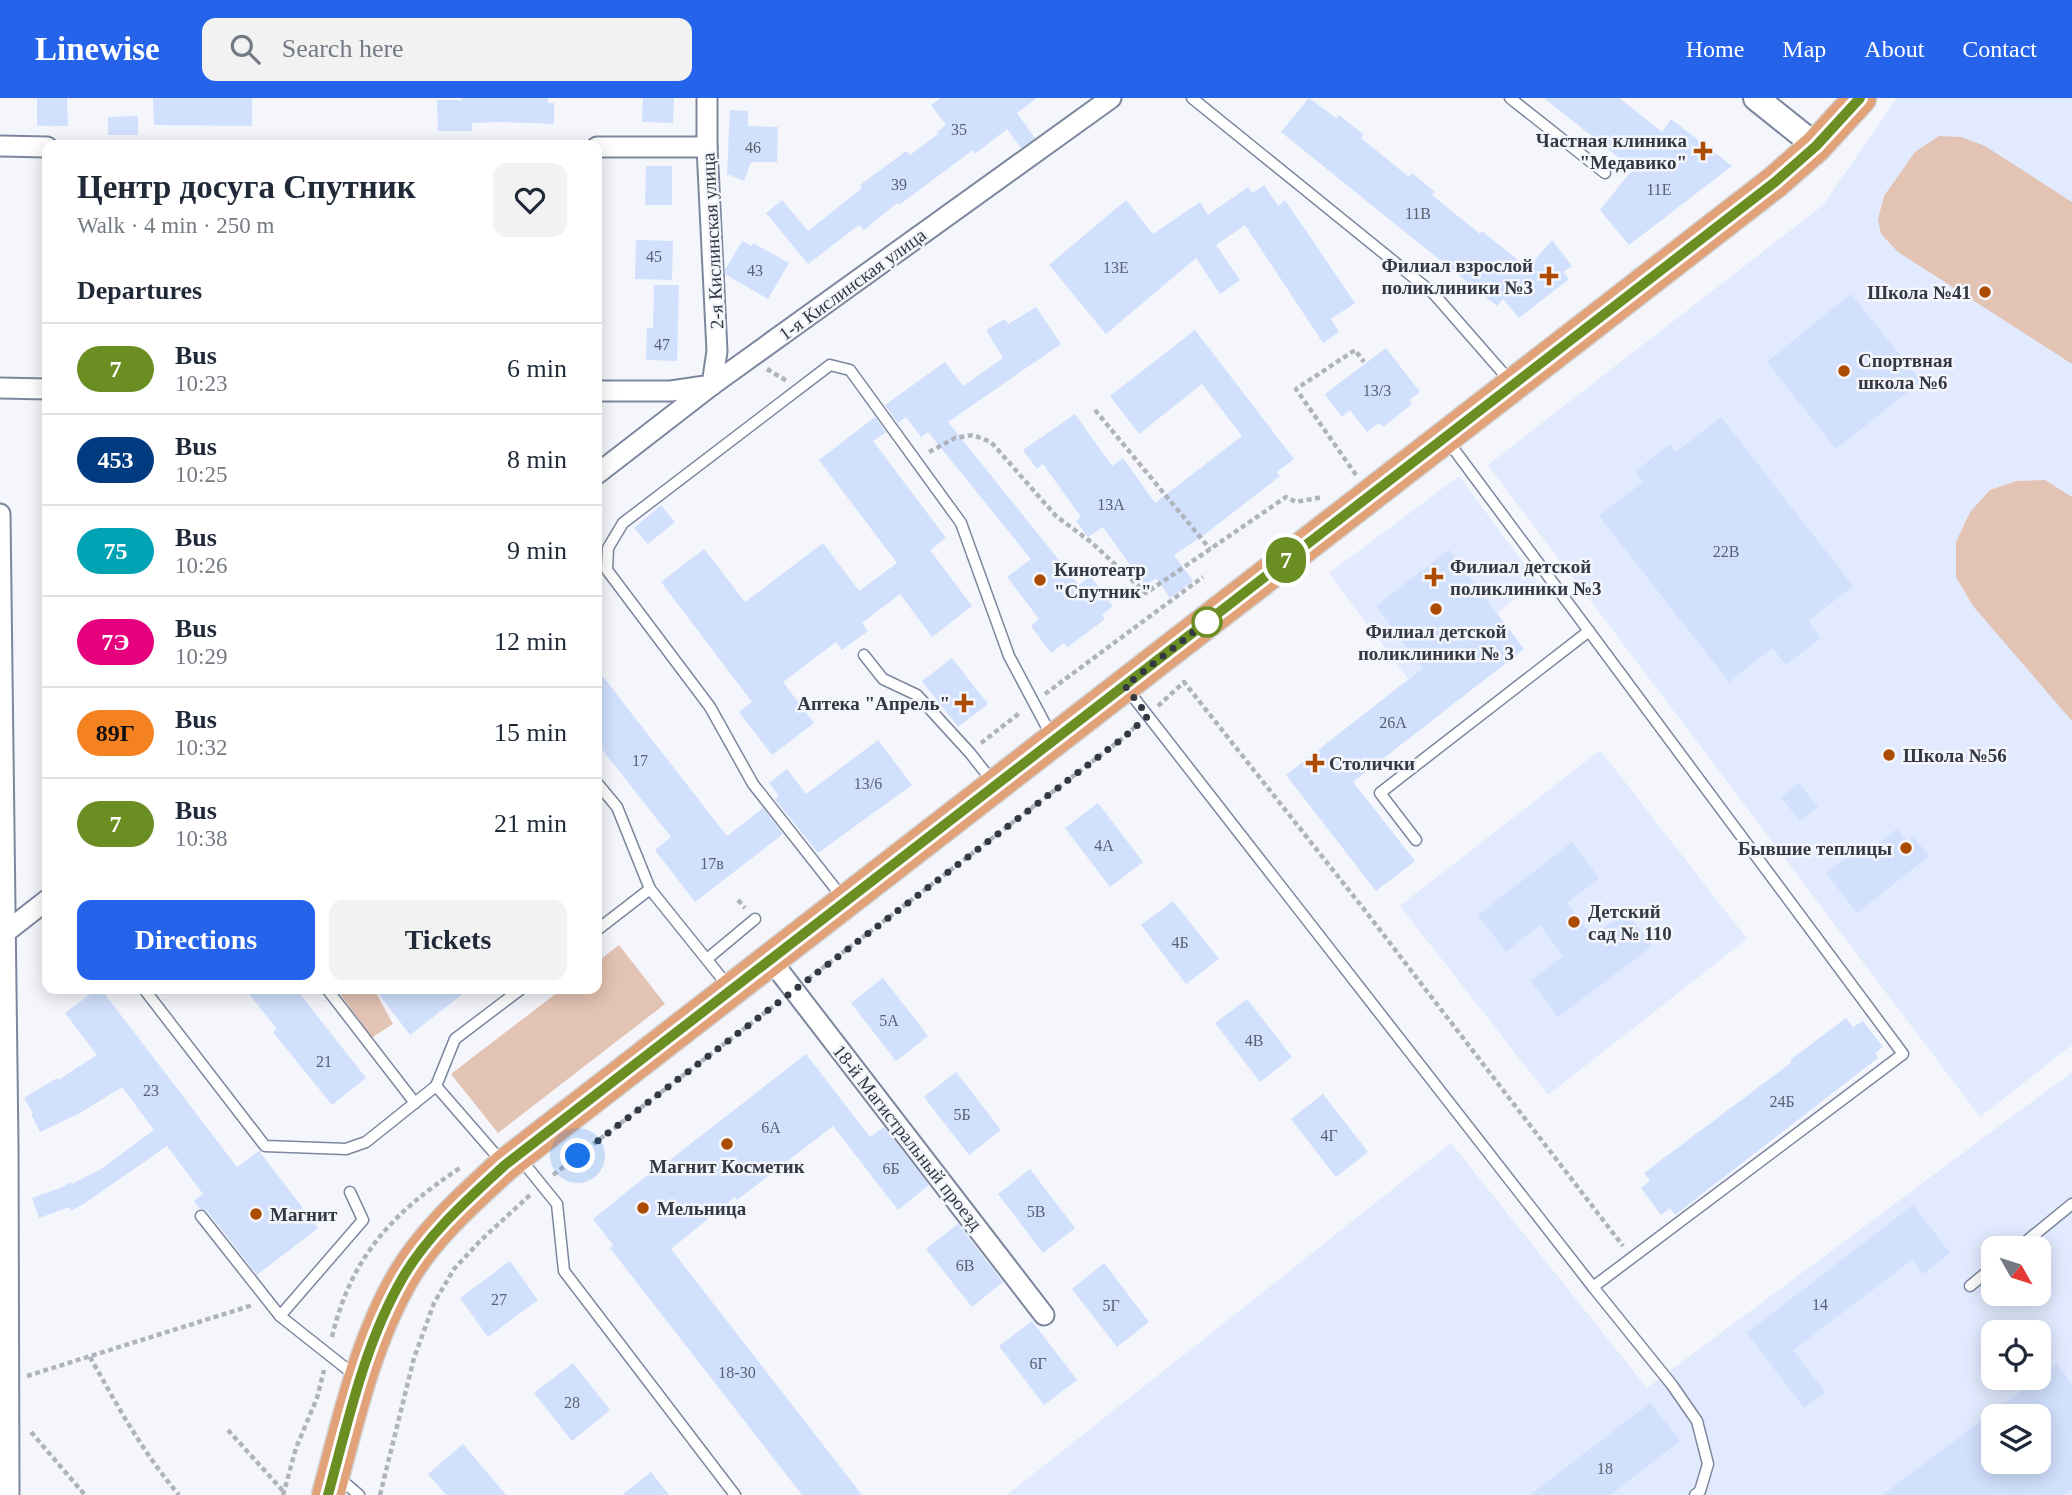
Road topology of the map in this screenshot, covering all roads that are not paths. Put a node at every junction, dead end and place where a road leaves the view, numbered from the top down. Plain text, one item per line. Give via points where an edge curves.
1 (707, 98) edge
2 (1111, 98) edge
3 (1192, 98) edge
4 (1510, 98) edge
5 (1756, 98) edge
6 (1860, 98) edge
7 (0, 146) edge
8 (42, 146) edge
9 (1816, 146) junction
10 (602, 147) edge
11 (707, 147) junction
12 (1605, 173) dead end
13 (1513, 384) junction
14 (712, 385) junction
15 (0, 388) edge
16 (42, 389) edge
17 (602, 391) edge
18 (1445, 436) junction
19 (602, 470) edge
20 (0, 514) edge
21 (1589, 631) junction
22 (1, 638) edge
23 (864, 655) dead end
24 (1125, 686) junction
25 (1054, 741) junction
26 (996, 786) junction
27 (602, 789) edge
28 (1416, 840) dead end
29 (3, 888) edge
30 (650, 889) junction
31 (845, 901) junction
32 (42, 904) edge
33 (755, 919) dead end
34 (602, 926) edge
35 (6, 932) junction
36 (707, 959) junction
37 (771, 959) junction
38 (731, 989) junction
39 (148, 994) edge
40 (331, 994) edge
41 (514, 994) edge
42 (436, 1086) junction
43 (415, 1103) junction
44 (4, 1147) edge
45 (511, 1160) junction
46 (350, 1192) dead end
47 (2072, 1204) edge
48 (201, 1216) dead end
49 (2033, 1236) edge
50 (1981, 1277) edge
51 (1970, 1286) dead end
52 (1593, 1287) junction
53 (1044, 1315) dead end
54 (280, 1317) junction
55 (360, 1379) junction
56 (6, 1385) edge
57 (331, 1484) edge
58 (9, 1495) edge
59 (359, 1495) edge
60 (735, 1495) edge
61 (1695, 1495) edge

1 - 11 street, 2-я Кислинская улица
2 - 14 street, 1-я Кислинская улица
3 - 13 lane via 1434,294
4 - 12 lane
5 - 9 street
6 - 9 main road
7 - 8 street
9 - 13 main road
10 - 11 street
11 - 14 street, 2-я Кислинская улица via 716,352
13 - 18 main road
14 - 17 street via 671,391
14 - 19 street, 1-я Кислинская улица
15 - 16 street
18 - 21 lane
18 - 24 main road
20 - 22 street
21 - 28 lane via 1380,793
21 - 52 lane via 1903,1054
22 - 29 street
23 - 26 lane via 883,679 917,695
24 - 25 main road
24 - 52 lane
25 - 26 main road
25 - 31 lane via 1009,656 961,523 850,370 830,365 623,523 608,548 607,570 710,707 753,784
26 - 31 main road
27 - 30 lane via 617,807
29 - 35 street
30 - 34 lane
30 - 36 lane
31 - 37 main road
32 - 35 street
33 - 36 lane
35 - 44 street
36 - 38 lane
37 - 38 main road
37 - 53 street, 18-й Магистральный проезд
38 - 45 main road
39 - 43 lane via 265,1146 346,1149 366,1142
40 - 43 lane
41 - 42 lane via 455,1039
42 - 43 lane
42 - 45 lane
44 - 56 street
45 - 55 main road via 470,1196 402,1277
45 - 60 lane via 556,1203 564,1271
46 - 54 lane via 363,1220
47 - 49 lane
48 - 54 lane
50 - 51 lane
52 - 61 lane via 1697,1421 1708,1464
54 - 55 lane
55 - 57 main road
56 - 58 street
57 - 59 lane

